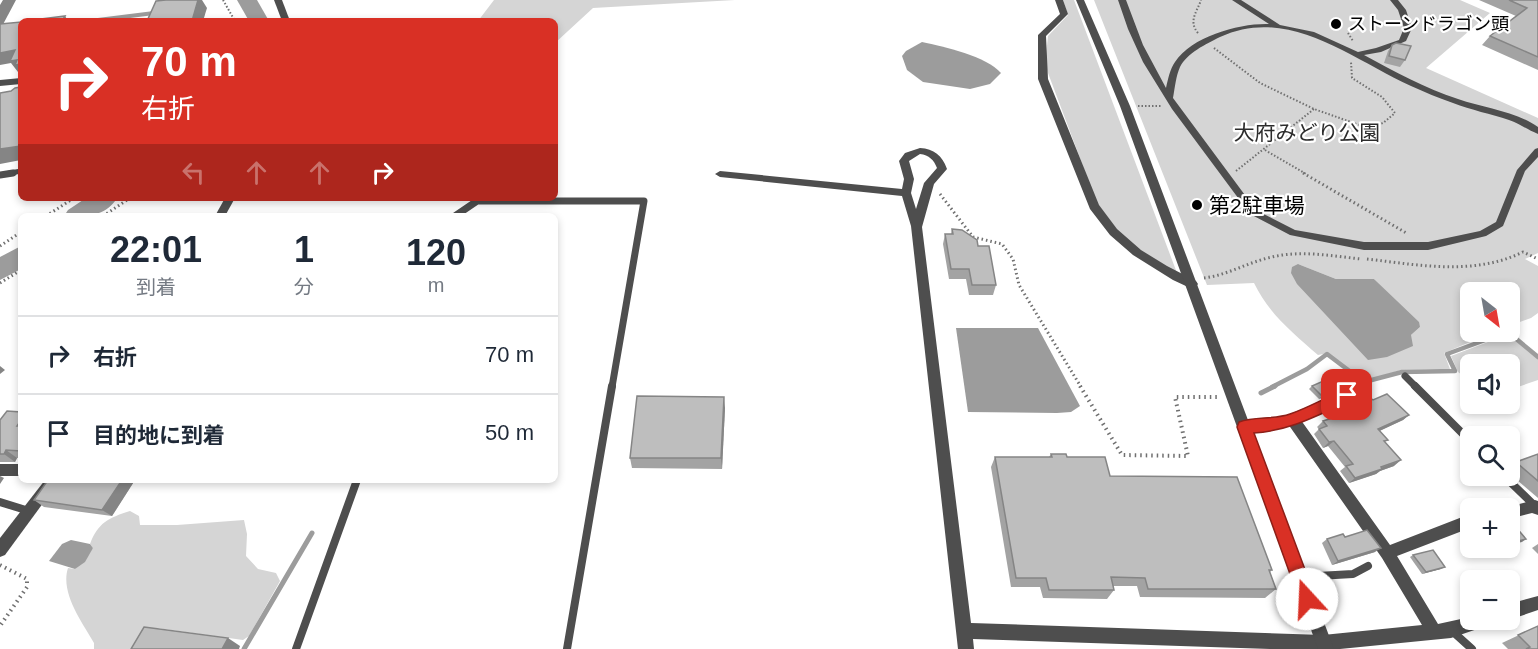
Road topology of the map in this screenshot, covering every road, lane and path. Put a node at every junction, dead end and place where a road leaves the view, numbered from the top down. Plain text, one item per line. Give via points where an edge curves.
1 (223, 0) edge
2 (278, 0) edge
3 (1059, 0) edge
4 (1080, 0) edge
5 (1122, 0) edge
6 (1201, 0) edge
7 (1236, 0) edge
8 (1394, 0) edge
9 (233, 18) edge
10 (285, 18) edge
11 (1279, 27) junction
12 (1348, 33) dead end
13 (1205, 42) junction
14 (1355, 49) junction
15 (18, 81) edge
16 (0, 83) edge
17 (1170, 101) junction
18 (1125, 106) junction
19 (1314, 109) junction
20 (1538, 131) edge
21 (1265, 150) junction
22 (1538, 151) edge
23 (18, 172) edge
24 (720, 174) dead end
25 (0, 175) edge
26 (1227, 177) junction
27 (929, 183) junction
28 (906, 193) junction
29 (69, 201) edge
30 (126, 201) edge
31 (477, 201) edge
32 (477, 201) edge
33 (558, 201) edge
34 (558, 201) edge
35 (51, 213) edge
36 (108, 213) edge
37 (459, 213) edge
38 (916, 226) junction
39 (18, 234) edge
40 (0, 246) edge
41 (1428, 246) junction
42 (1538, 259) edge
43 (18, 272) edge
44 (1191, 281) junction
45 (0, 284) edge
46 (1405, 376) dead end
47 (1347, 395) dead end
48 (1233, 397) junction
49 (1293, 420) junction
50 (1244, 427) junction
51 (1460, 431) edge
52 (0, 470) edge
53 (18, 470) edge
54 (51, 483) edge
55 (356, 483) edge
56 (1514, 486) edge
57 (0, 502) edge
58 (1536, 508) edge
59 (1520, 510) edge
60 (29, 512) junction
61 (1460, 525) edge
62 (0, 550) edge
63 (1387, 553) junction
64 (0, 565) edge
65 (1368, 566) dead end
66 (1299, 577) junction
67 (1538, 603) edge
68 (1520, 609) edge
69 (0, 626) edge
70 (1460, 627) edge
71 (1451, 630) junction
72 (965, 631) junction
73 (1434, 631) junction
74 (1145, 643) edge
75 (1325, 646) edge
76 (296, 649) edge
77 (567, 649) edge
78 (966, 649) edge
79 (1472, 649) edge

1 - 9 path
2 - 10 street
3 - 44 street via 1064,14 1042,35 1043,79 1094,206 1104,224 1132,251 1154,266
4 - 18 street
5 - 17 street via 1140,45
6 - 13 path via 1193,16 1194,28
7 - 11 street
8 - 14 street via 1408,28 1402,40 1378,50
11 - 13 street via 1235,29
11 - 14 street via 1309,32
12 - 14 path
13 - 17 street via 1183,55 1174,68
13 - 19 path via 1260,83
14 - 19 path via 1352,78 1382,97 1395,113 1368,128
14 - 20 street via 1402,80
15 - 16 street
17 - 18 path
17 - 26 street
18 - 44 street
19 - 21 path
21 - 26 path
21 - 41 path
22 - 41 street via 1521,170 1500,224 1478,237
23 - 25 lane
24 - 28 street
26 - 41 street via 1253,212 1293,233 1364,246
27 - 28 street via 942,169 940,160 927,152 915,152 904,161 909,179
27 - 38 street
27 - 48 path via 973,237 1002,244 1013,260 1019,285 1122,455 1188,456 1175,397
28 - 38 street
29 - 35 path
30 - 36 path
31 - 37 lane
32 - 33 lane
34 - 77 lane via 645,201
38 - 72 street
39 - 40 path
42 - 44 path via 1523,252 1494,264 1455,267 1279,255 1218,277
43 - 45 path
44 - 48 street
46 - 51 lane
47 - 49 lane
48 - 50 street
49 - 50 lane
49 - 63 street
50 - 66 street
52 - 53 street
54 - 60 street
55 - 76 lane
56 - 58 lane
57 - 60 lane
58 - 59 street
60 - 62 street
61 - 63 street
63 - 73 street
64 - 69 path via 27,579 27,587
65 - 66 lane via 1353,574
66 - 75 street
67 - 68 street
70 - 71 street
71 - 73 street
71 - 79 lane
72 - 74 street
72 - 78 street
73 - 75 street
74 - 75 street

